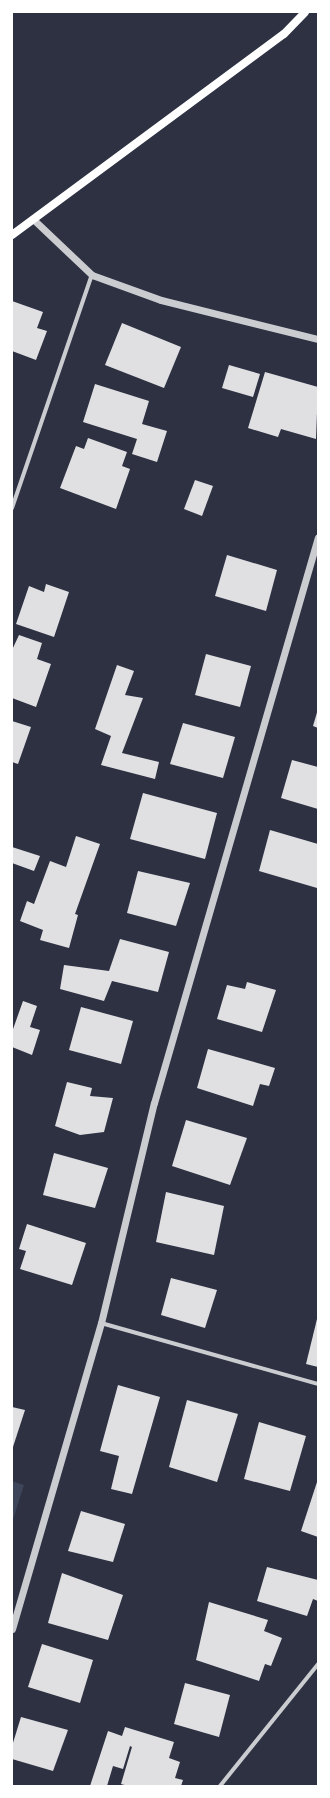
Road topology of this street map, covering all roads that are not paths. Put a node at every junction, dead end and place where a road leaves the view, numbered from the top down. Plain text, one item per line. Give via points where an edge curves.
1 (305, 12) edge
2 (34, 220) junction
3 (12, 235) edge
4 (92, 275) junction
5 (318, 339) edge
6 (12, 508) edge
7 (318, 537) edge
8 (101, 1323) junction
9 (318, 1384) edge
10 (12, 1629) edge
11 (318, 1664) edge
12 (220, 1786) edge

1 - 2 main road via 284,34
2 - 3 main road
2 - 4 street
4 - 5 street via 162,300
4 - 6 street
7 - 8 street via 154,1103
8 - 9 street
8 - 10 street
11 - 12 street

